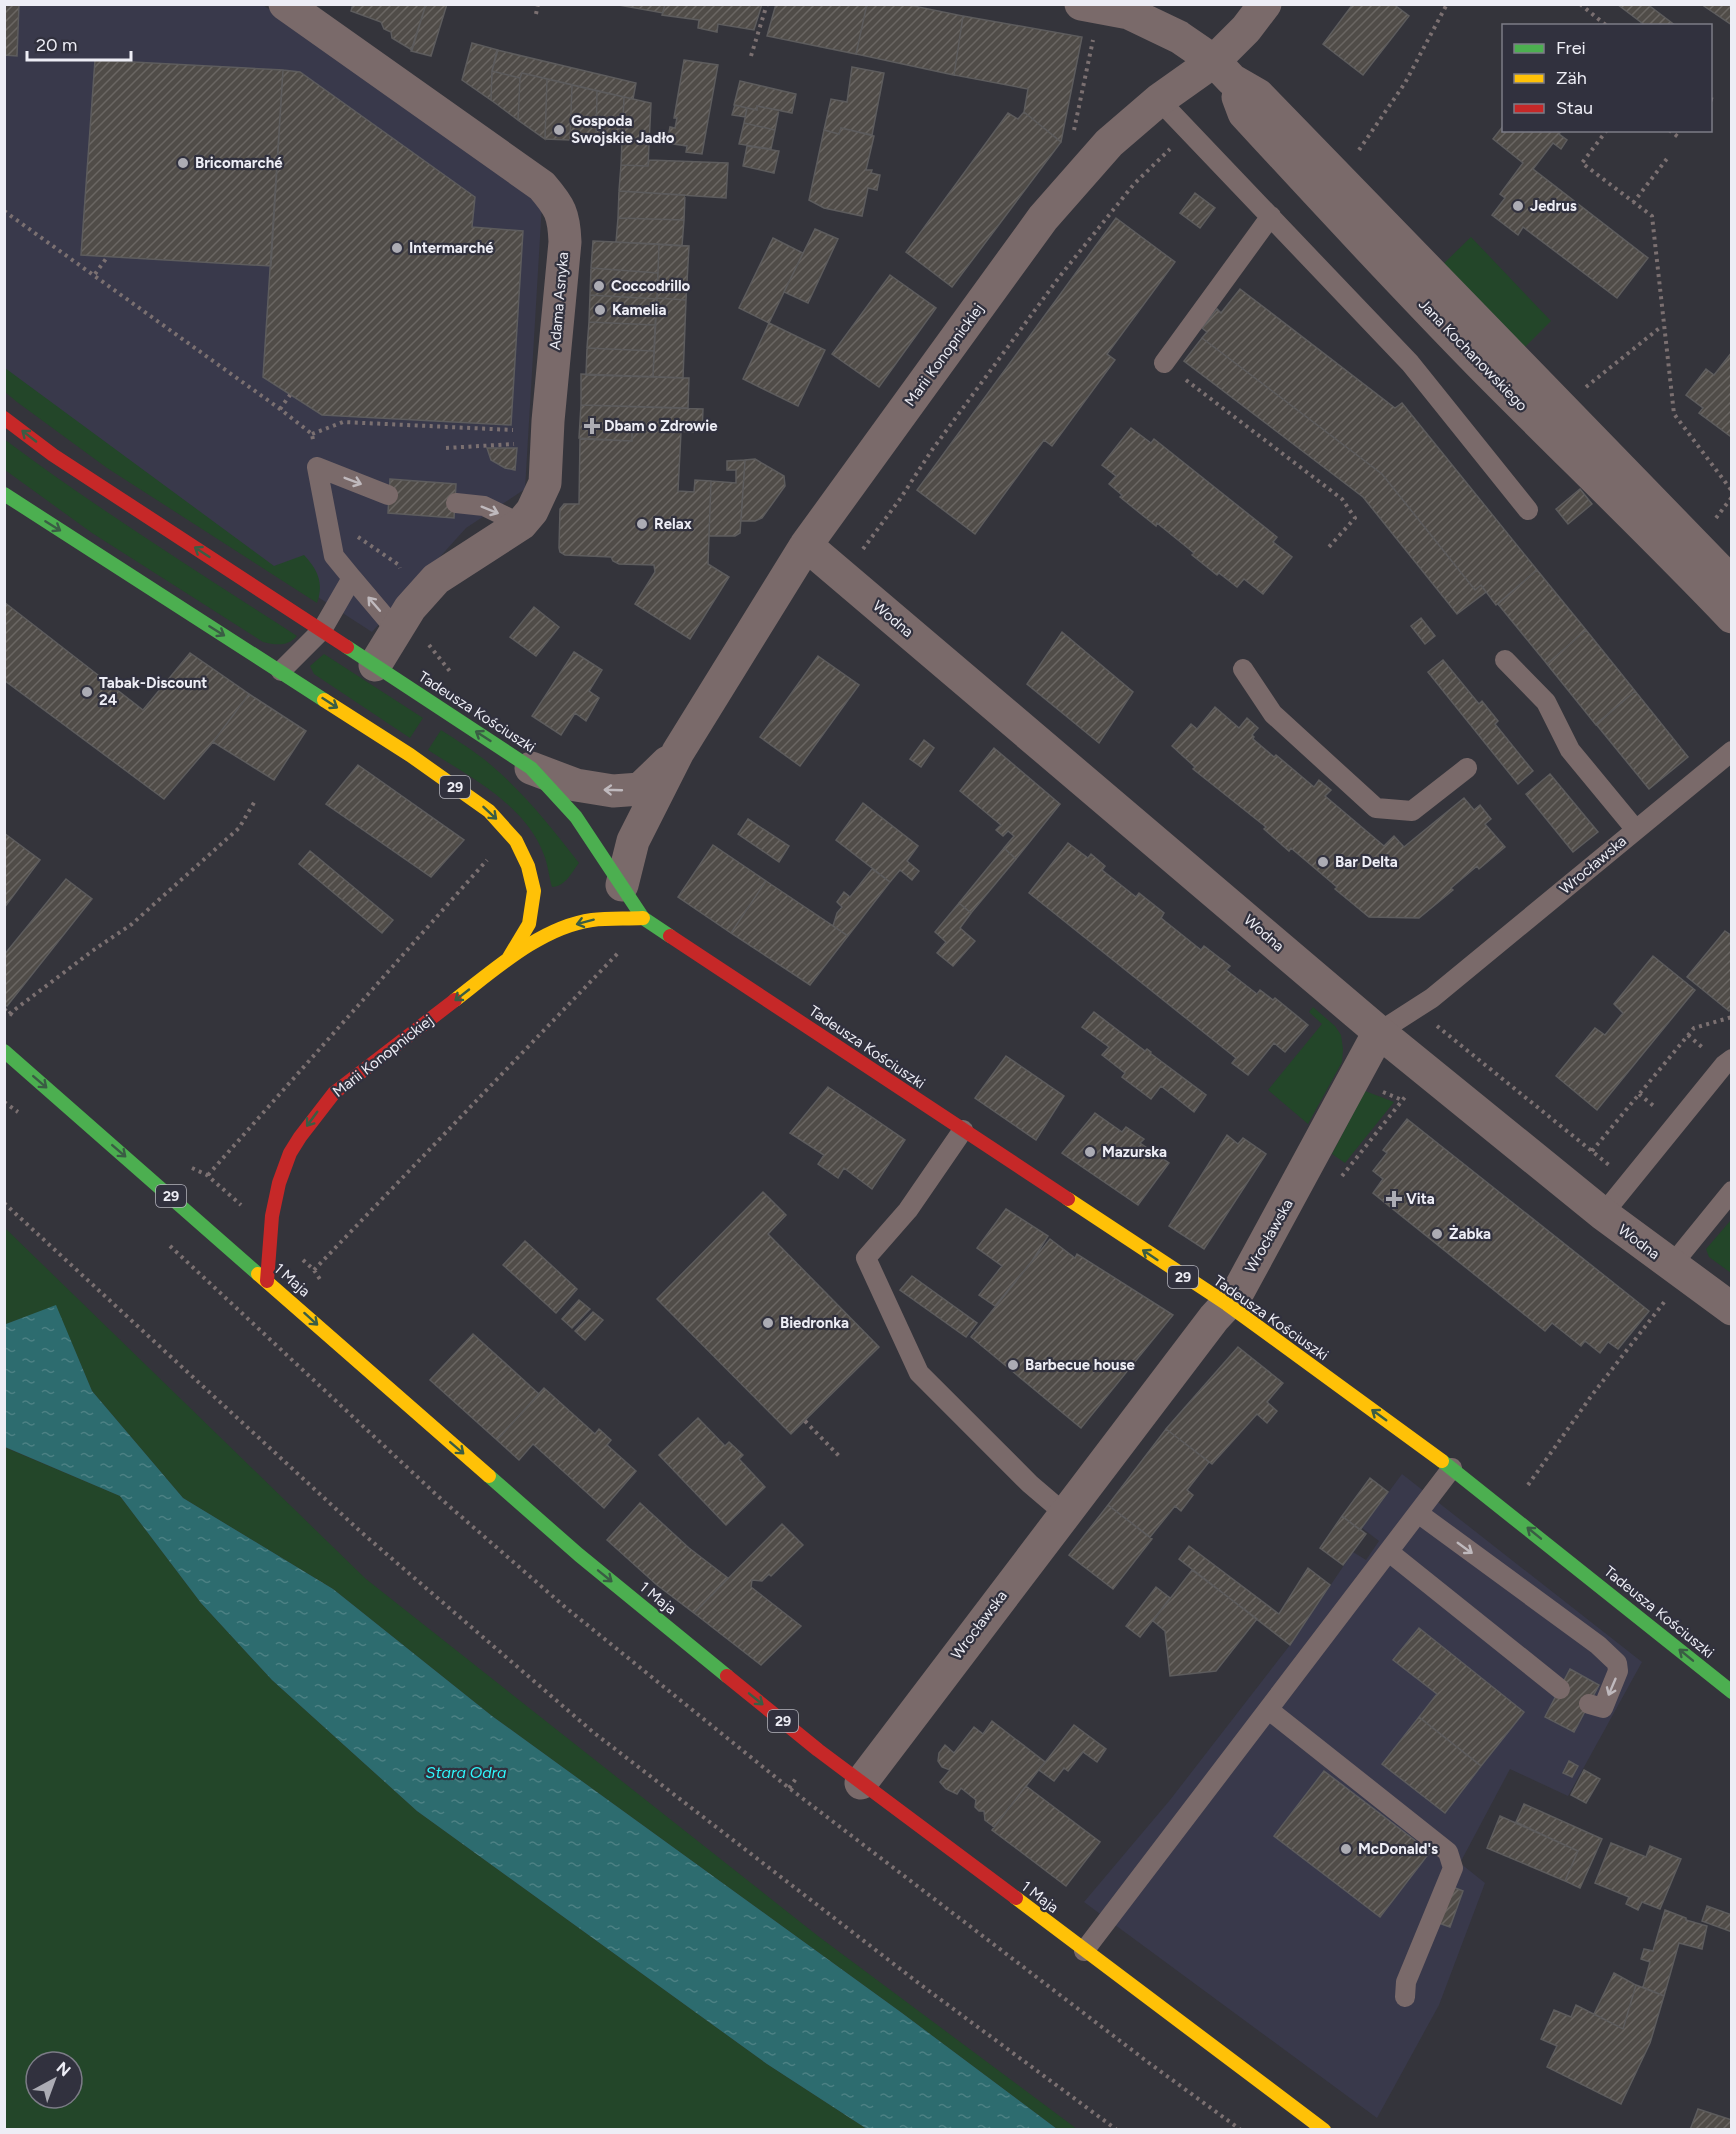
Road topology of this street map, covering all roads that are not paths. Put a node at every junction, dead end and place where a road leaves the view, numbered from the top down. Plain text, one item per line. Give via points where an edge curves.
1 (285, 4) edge
2 (1265, 4) edge
3 (1090, 6) edge
4 (1223, 70) junction
5 (1159, 100) junction
6 (1271, 216) junction
7 (1164, 363) dead end
8 (4, 418) edge
9 (4, 494) edge
10 (388, 495) dead end
11 (456, 503) dead end
12 (1528, 510) dead end
13 (521, 524) junction
14 (806, 545) junction
15 (352, 578) junction
16 (1731, 583) edge
17 (1731, 617) edge
18 (403, 619) junction
19 (322, 630) junction
20 (1505, 660) dead end
21 (375, 665) junction
22 (1244, 669) dead end
23 (281, 671) junction
24 (1731, 752) edge
25 (678, 753) junction
26 (531, 768) junction
27 (1467, 768) dead end
28 (1636, 830) junction
29 (622, 885) junction
30 (643, 918) junction
31 (508, 959) junction
32 (1379, 1032) junction
33 (4, 1051) edge
34 (1731, 1059) edge
35 (963, 1130) junction
36 (1731, 1191) edge
37 (1603, 1214) junction
38 (1676, 1270) junction
39 (267, 1281) junction
40 (1227, 1304) junction
41 (1731, 1309) edge
42 (1452, 1468) junction
43 (1418, 1513) junction
44 (1064, 1514) junction
45 (1389, 1552) junction
46 (1560, 1689) dead end
47 (1731, 1692) edge
48 (1589, 1704) dead end
49 (1269, 1710) junction
50 (861, 1783) junction
51 (1084, 1951) junction
52 (1405, 1997) dead end
53 (1324, 2130) edge

1 - 13 street, Adama Asnyka via 542,186 557,203 564,220 564,242 545,483
2 - 4 street, Marii Konopnickiej
3 - 4 street via 1129,13 1179,37
4 - 5 street, Marii Konopnickiej
4 - 16 street, Jana Kochanowskiego via 1258,95
4 - 17 street, Jana Kochanowskiego via 1244,113 1317,192
5 - 6 lane
5 - 14 street, Marii Konopnickiej via 1109,143 1043,218
6 - 7 lane
6 - 12 lane via 1410,363
19 -> 8 main road, Tadeusza Kościuszki / 29 via 53,455
9 -> 23 main road, 29
15 -> 10 lane via 334,555 317,467
11 -> 13 lane via 484,506
13 - 18 street, Adama Asnyka via 435,579
14 - 25 street, Marii Konopnickiej
14 - 32 street, Wodna
18 -> 15 lane
15 - 19 lane
18 - 21 street, Adama Asnyka
19 - 21 main road, Tadeusza Kościuszki / 29
19 - 23 lane
20 - 28 lane via 1546,702 1570,750
26 -> 21 main road, Tadeusza Kościuszki / 29
22 - 27 lane via 1273,714 1376,808 1412,811
23 -> 31 main road, 29 via 489,811 516,840 534,891 529,924
24 - 28 lane, Wrocławska
25 -> 26 street, Marii Konopnickiej via 640,789 613,791 576,785
25 - 29 street, Marii Konopnickiej via 633,841
26 - 29 main road, Tadeusza Kościuszki / 29 via 576,817
28 - 32 lane, Wrocławska via 1432,998
29 - 30 main road, Tadeusza Kościuszki / 29
30 -> 31 main road, Marii Konopnickiej via 591,920 550,933
30 - 35 main road, Tadeusza Kościuszki / 29
31 -> 39 main road, Marii Konopnickiej via 334,1093 313,1117 289,1154 278,1188
32 - 37 street, Wodna
32 - 40 street, Wrocławska via 1249,1274
33 -> 39 main road, 1 Maja / 29
34 - 37 lane
40 -> 35 main road, Tadeusza Kościuszki / 29
35 - 44 lane via 908,1210 866,1258 919,1373
36 - 38 lane
37 - 38 street, Wodna
38 - 41 street, Wodna
39 -> 50 main road, 1 Maja / 29 via 579,1555
42 -> 40 main road, Tadeusza Kościuszki / 29
40 - 44 street, Wrocławska
42 - 43 lane
47 -> 42 main road, Tadeusza Kościuszki / 29
43 - 45 lane
43 -> 48 lane via 1617,1663 1618,1671 1603,1708
44 - 50 street, Wrocławska
45 - 46 lane
45 - 49 lane
49 - 51 lane
49 - 52 lane via 1448,1852 1454,1868 1406,1982
50 - 51 main road, 1 Maja / 29
51 - 53 main road, 1 Maja / 29

